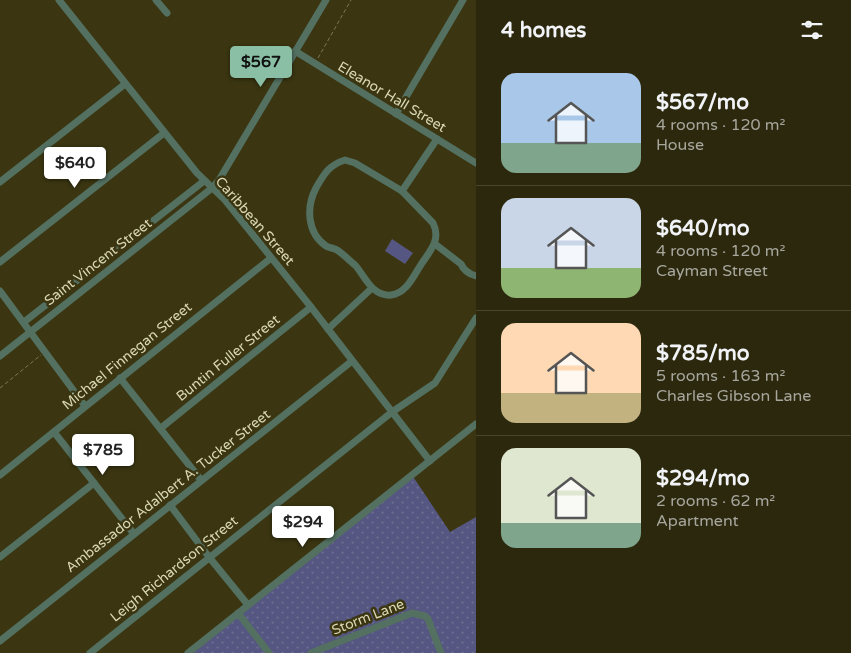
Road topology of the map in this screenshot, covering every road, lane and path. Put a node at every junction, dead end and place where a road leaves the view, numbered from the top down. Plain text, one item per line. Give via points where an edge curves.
1 (58, 0) edge
2 (156, 0) edge
3 (326, 0) edge
4 (351, 0) edge
5 (463, 0) edge
6 (167, 13) dead end
7 (295, 51) junction
8 (314, 64) junction
9 (125, 84) junction
10 (396, 114) junction
11 (164, 132) junction
12 (437, 139) junction
13 (475, 160) edge
14 (204, 181) junction
15 (0, 182) edge
16 (212, 188) junction
17 (402, 191) junction
18 (435, 244) junction
19 (271, 258) junction
20 (0, 262) edge
21 (476, 276) edge
22 (372, 288) junction
23 (1, 293) edge
24 (311, 307) junction
25 (476, 318) edge
26 (24, 322) junction
27 (328, 329) junction
28 (30, 331) junction
29 (45, 352) junction
30 (0, 356) edge
31 (352, 361) junction
32 (120, 378) junction
33 (0, 388) edge
34 (85, 406) junction
35 (392, 412) junction
36 (476, 424) edge
37 (161, 428) junction
38 (54, 432) junction
39 (430, 461) junction
40 (0, 475) edge
41 (201, 480) junction
42 (94, 483) junction
43 (170, 505) junction
44 (134, 534) junction
45 (0, 557) edge
46 (209, 557) junction
47 (248, 605) junction
48 (238, 613) junction
49 (0, 641) edge
50 (90, 653) edge
51 (188, 653) edge
52 (269, 653) edge
53 (311, 653) edge
54 (441, 653) edge

1 - 9 street, Caribbean Street
2 - 6 street
3 - 7 street, Saint Vincent Street
4 - 8 path
5 - 10 street
7 - 8 street, Eleanor Hall Street
7 - 16 street, Saint Vincent Street
8 - 10 street, Eleanor Hall Street
9 - 11 street, Caribbean Street
9 - 15 street
10 - 12 street, Eleanor Hall Street
11 - 14 street, Caribbean Street
11 - 20 street
12 - 13 street, Eleanor Hall Street
12 - 17 street
14 - 16 street, Caribbean Street
14 - 26 street, Saint Vincent Street
16 - 19 street, Caribbean Street
16 - 28 street, Saint Vincent Street
17 - 18 street via 433,222
17 - 22 street via 355,162 345,160 326,170 311,198 311,224 317,236 356,266
18 - 21 street
18 - 22 street via 407,287 391,294
19 - 24 street, Caribbean Street
19 - 32 street, Michael Finnegan Street
22 - 27 street
23 - 26 street
24 - 27 street, Caribbean Street
24 - 37 street, Buntin Fuller Street
25 - 35 street, Leigh Richardson Street via 435,383
26 - 28 street
27 - 31 street, Caribbean Street
28 - 29 street
28 - 30 street, Saint Vincent Street
29 - 33 path
29 - 34 street
31 - 35 street, Caribbean Street
31 - 41 street, Ambassador Adalbert A. Tucker Street
32 - 34 street, Michael Finnegan Street
32 - 37 street
34 - 38 street, Michael Finnegan Street
35 - 39 street, Caribbean Street
35 - 46 street, Leigh Richardson Street
36 - 39 street
37 - 41 street
38 - 40 street, Michael Finnegan Street
38 - 42 street
39 - 47 street
41 - 43 street, Ambassador Adalbert A. Tucker Street
42 - 44 street
42 - 45 street
43 - 44 street, Ambassador Adalbert A. Tucker Street
43 - 46 street
44 - 49 street, Ambassador Adalbert A. Tucker Street
46 - 47 street
46 - 50 street, Leigh Richardson Street
47 - 48 street
48 - 51 street
48 - 52 street
53 - 54 street, Storm Lane via 412,613 428,619

